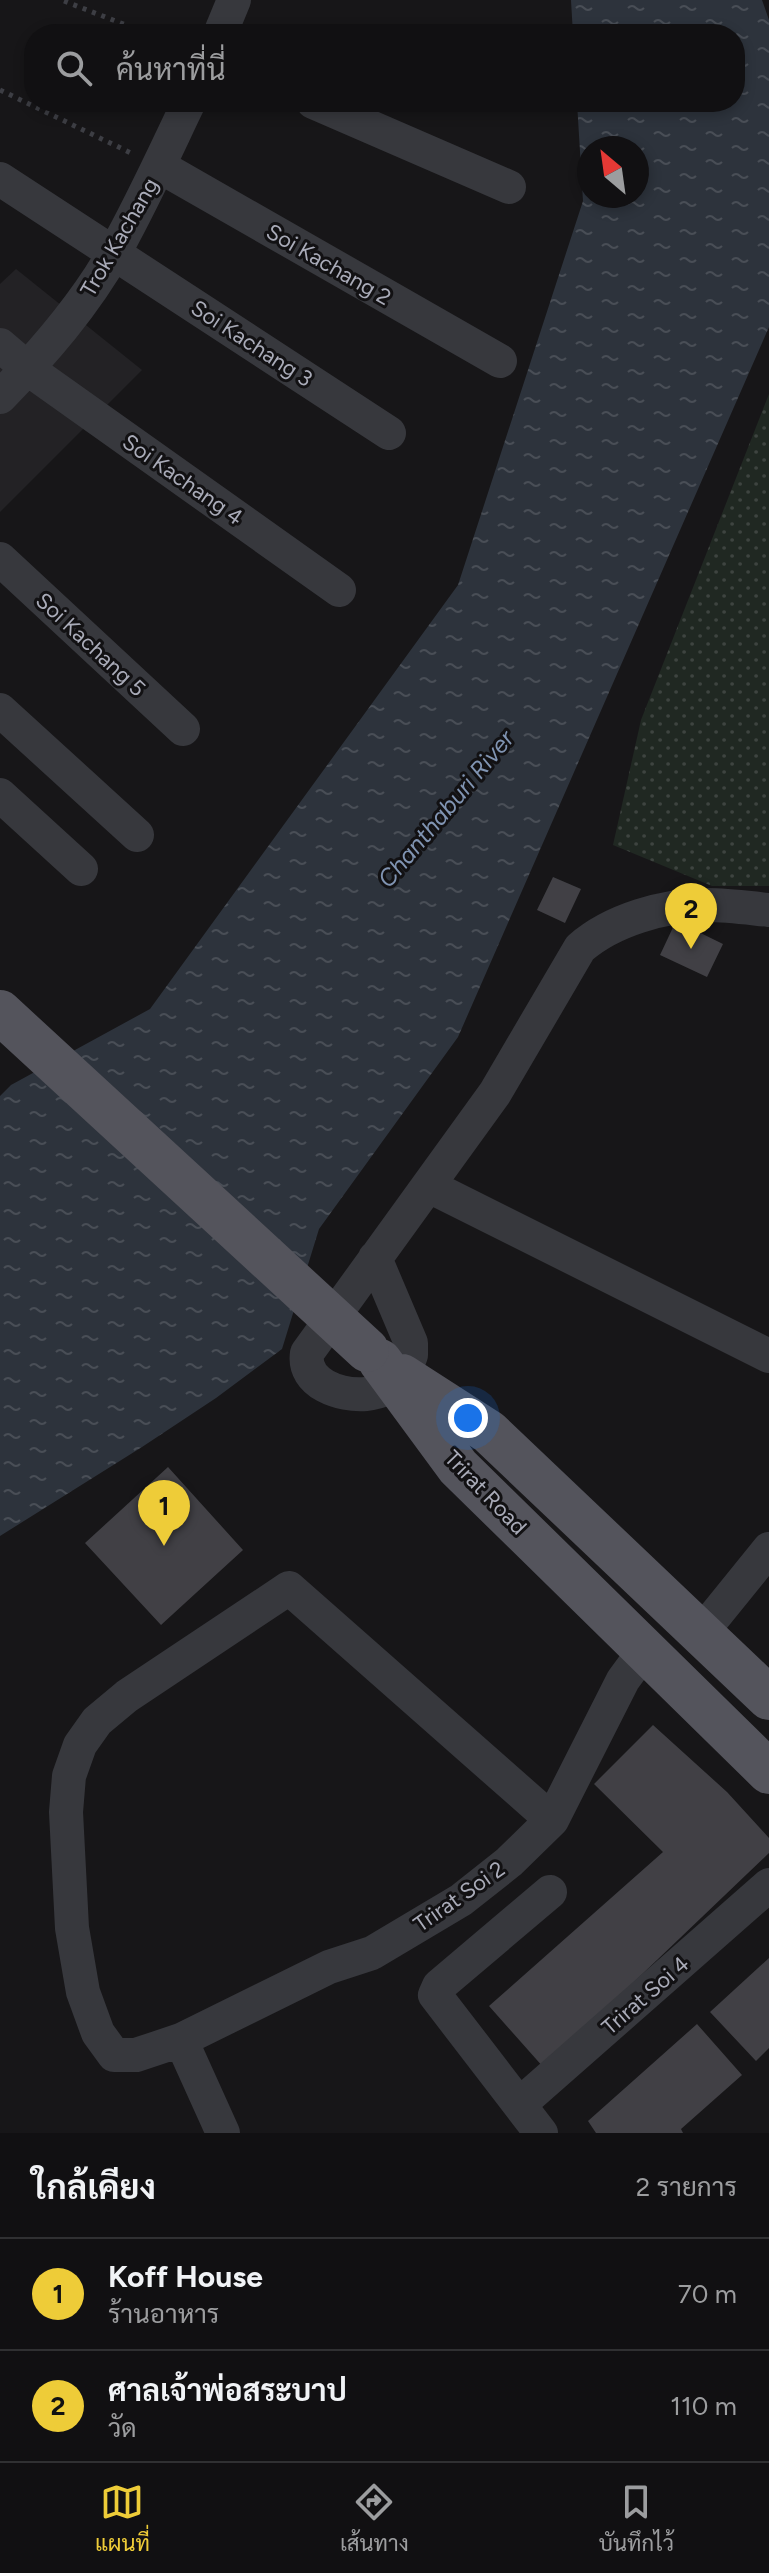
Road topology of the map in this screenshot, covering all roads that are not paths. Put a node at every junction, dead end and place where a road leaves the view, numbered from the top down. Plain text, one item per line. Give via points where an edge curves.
1 (234, 0) edge
2 (224, 24) edge
3 (184, 112) edge
4 (336, 112) edge
5 (159, 166) junction
6 (0, 179) edge
7 (509, 187) dead end
8 (114, 253) junction
9 (0, 345) edge
10 (500, 361) dead end
11 (28, 369) junction
12 (0, 397) edge
13 (389, 433) dead end
14 (0, 559) edge
15 (339, 590) dead end
16 (0, 710) edge
17 (183, 729) dead end
18 (0, 795) edge
19 (137, 835) dead end
20 (81, 869) dead end
21 (769, 910) edge
22 (0, 1012) edge
23 (429, 1186) junction
24 (375, 1258) junction
25 (769, 1356) edge
26 (387, 1368) junction
27 (769, 1549) edge
28 (701, 1633) junction
29 (645, 1650) junction
30 (769, 1698) edge
31 (769, 1772) edge
32 (552, 1820) junction
33 (769, 1885) edge
34 (550, 1892) dead end
35 (181, 2040) junction
36 (520, 2104) junction
37 (223, 2133) edge
38 (541, 2133) edge

1 - 2 street
3 - 5 street, Trok Kachang
4 - 7 street
5 - 8 street, Trok Kachang
5 - 10 street, Soi Kachang 2
6 - 8 street, Soi Kachang 3
8 - 11 street, Trok Kachang
8 - 13 street, Soi Kachang 3
9 - 11 street, Soi Kachang 4
11 - 12 street, Trok Kachang
11 - 15 street, Soi Kachang 4
14 - 17 street, Soi Kachang 5
16 - 19 street
18 - 20 street
21 - 23 street via 705,905 673,909 595,935 569,963 520,1054
22 - 26 main road, Trirat Road, bridge
23 - 24 street
23 - 25 street
24 - 26 street via 411,1343 411,1355
24 - 26 street via 312,1344 305,1363 314,1379 346,1393 370,1394
26 - 28 main road, Trirat Road via 489,1432
26 - 29 main road, Trirat Road via 458,1467
27 - 28 street
28 - 30 main road, Trirat Road
29 - 31 main road, Trirat Road
29 - 32 street, Trirat Soi 2 via 623,1680
32 - 35 street, Trirat Soi 2 via 461,1900 372,1953 329,1967
32 - 35 street, Trirat Soi 2 via 289,1588 97,1721 80,1745 69,1776 72,1928 83,1992 98,2033 114,2055 136,2055
33 - 36 street, Trirat Soi 4
34 - 36 street via 439,1986 435,1995
35 - 37 street
36 - 38 street

